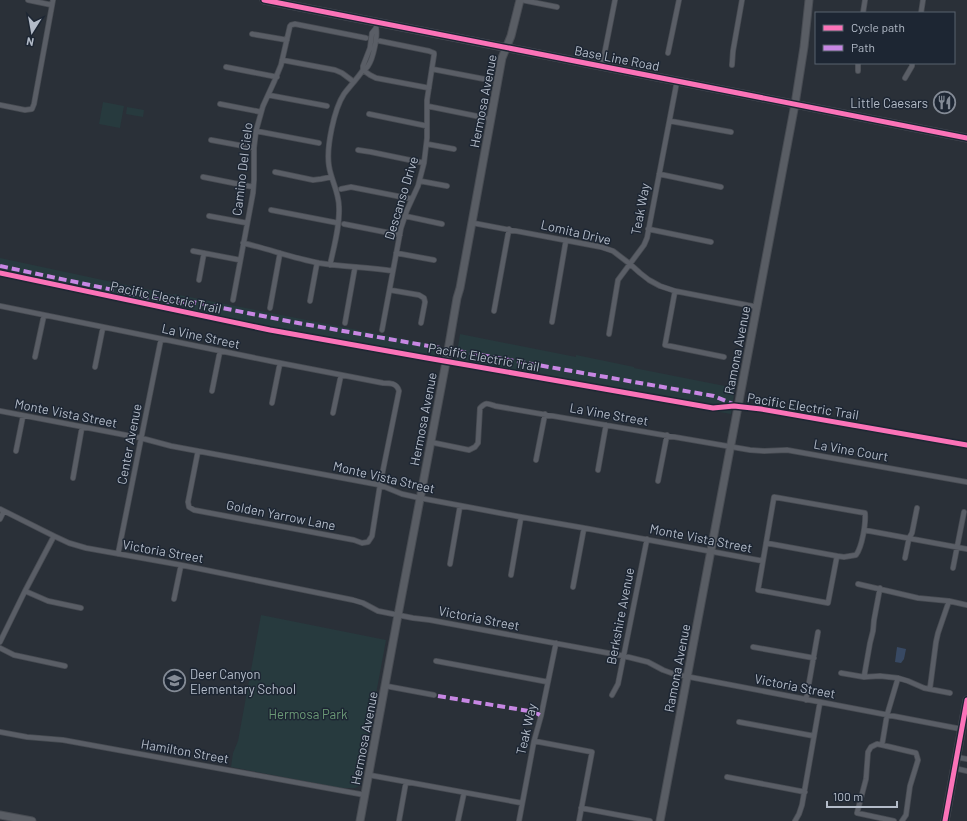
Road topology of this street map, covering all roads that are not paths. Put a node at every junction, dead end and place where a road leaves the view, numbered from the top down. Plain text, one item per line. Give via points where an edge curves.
1 (28, 0) edge
2 (264, 0) edge
3 (521, 0) edge
4 (615, 0) edge
5 (679, 0) edge
6 (742, 0) edge
7 (809, 0) edge
8 (865, 0) edge
9 (923, 0) edge
10 (52, 2) edge
11 (557, 7) dead end
12 (863, 12) edge
13 (921, 12) edge
14 (376, 25) junction
15 (252, 34) dead end
16 (366, 38) dead end
17 (287, 40) junction
18 (380, 41) dead end
19 (506, 47) junction
20 (668, 53) dead end
21 (282, 60) junction
22 (858, 64) edge
23 (912, 64) edge
24 (732, 65) dead end
25 (602, 66) junction
26 (226, 67) dead end
27 (432, 69) junction
28 (363, 70) junction
29 (858, 71) dead end
30 (276, 77) junction
31 (905, 78) dead end
32 (484, 79) dead end
33 (677, 81) junction
34 (354, 82) junction
35 (429, 88) junction
36 (268, 95) junction
37 (220, 104) dead end
38 (795, 104) junction
39 (0, 105) edge
40 (327, 106) dead end
41 (427, 106) junction
42 (261, 112) junction
43 (368, 114) dead end
44 (491, 119) junction
45 (670, 121) junction
46 (427, 126) junction
47 (256, 131) junction
48 (731, 132) dead end
49 (967, 138) edge
50 (211, 140) dead end
51 (319, 143) dead end
52 (427, 144) junction
53 (254, 148) junction
54 (358, 150) dead end
55 (454, 150) dead end
56 (424, 164) junction
57 (275, 172) dead end
58 (658, 174) junction
59 (331, 176) junction
60 (204, 177) dead end
61 (420, 181) junction
62 (447, 186) dead end
63 (253, 187) junction
64 (721, 187) dead end
65 (341, 189) dead end
66 (412, 199) junction
67 (271, 210) dead end
68 (209, 216) dead end
69 (405, 216) junction
70 (338, 223) junction
71 (473, 223) junction
72 (247, 224) junction
73 (344, 224) dead end
74 (442, 224) dead end
75 (648, 229) junction
76 (509, 230) junction
77 (400, 235) junction
78 (566, 240) junction
79 (711, 242) dead end
80 (243, 243) junction
81 (193, 251) dead end
82 (204, 253) junction
83 (280, 253) junction
84 (396, 253) junction
85 (240, 260) junction
86 (434, 260) dead end
87 (317, 263) junction
88 (630, 264) junction
89 (330, 265) junction
90 (355, 267) junction
91 (393, 271) junction
92 (199, 280) dead end
93 (390, 290) junction
94 (675, 291) junction
95 (233, 300) dead end
96 (310, 301) dead end
97 (0, 306) edge
98 (270, 308) dead end
99 (757, 308) junction
100 (494, 311) dead end
101 (44, 315) junction
102 (552, 322) dead end
103 (345, 323) dead end
104 (422, 323) dead end
105 (103, 327) junction
106 (382, 330) dead end
107 (609, 334) dead end
108 (161, 339) junction
109 (220, 351) junction
110 (35, 357) dead end
111 (724, 357) dead end
112 (280, 363) junction
113 (95, 367) dead end
114 (341, 375) junction
115 (212, 391) dead end
116 (272, 403) dead end
117 (0, 411) edge
118 (333, 413) dead end
119 (544, 414) junction
120 (23, 416) junction
121 (606, 425) junction
122 (82, 427) junction
123 (667, 435) junction
124 (141, 438) junction
125 (430, 442) junction
126 (731, 446) junction
127 (16, 451) dead end
128 (198, 451) junction
129 (536, 460) dead end
130 (598, 470) dead end
131 (73, 478) dead end
132 (658, 481) dead end
133 (967, 482) edge
134 (380, 485) junction
135 (420, 498) junction
136 (460, 506) junction
137 (917, 508) dead end
138 (2, 510) edge
139 (964, 512) dead end
140 (521, 517) junction
141 (0, 519) edge
142 (584, 528) junction
143 (864, 530) junction
144 (54, 536) junction
145 (909, 538) junction
146 (646, 539) junction
147 (766, 543) junction
148 (957, 548) junction
149 (967, 549) edge
150 (711, 552) junction
151 (118, 554) junction
152 (837, 556) junction
153 (904, 558) dead end
154 (763, 561) junction
155 (450, 564) dead end
156 (181, 565) junction
157 (953, 568) dead end
158 (511, 575) dead end
159 (858, 584) dead end
160 (573, 587) dead end
161 (880, 588) junction
162 (25, 591) junction
163 (174, 599) dead end
164 (949, 601) junction
165 (967, 605) edge
166 (81, 608) dead end
167 (398, 616) junction
168 (818, 632) dead end
169 (0, 642) edge
170 (556, 643) junction
171 (753, 647) dead end
172 (0, 648) edge
173 (624, 656) junction
174 (814, 658) junction
175 (436, 661) dead end
176 (65, 666) dead end
177 (841, 673) dead end
178 (687, 677) junction
179 (864, 677) junction
180 (898, 678) junction
181 (548, 682) junction
182 (386, 686) junction
183 (930, 688) junction
184 (950, 693) dead end
185 (434, 695) dead end
186 (612, 695) dead end
187 (806, 700) junction
188 (967, 700) edge
189 (820, 702) junction
190 (887, 715) junction
191 (738, 722) dead end
192 (961, 729) junction
193 (0, 732) edge
194 (814, 736) junction
195 (534, 741) junction
196 (882, 745) junction
197 (956, 757) junction
198 (967, 759) edge
199 (954, 768) junction
200 (967, 771) edge
201 (369, 775) junction
202 (727, 777) dead end
203 (406, 782) junction
204 (805, 792) junction
205 (464, 793) junction
206 (365, 795) junction
207 (522, 803) junction
208 (581, 808) junction
209 (0, 815) edge
210 (885, 820) edge
211 (32, 821) edge
212 (360, 821) edge
213 (399, 821) edge
214 (458, 821) edge
215 (519, 821) edge
216 (579, 821) edge
217 (650, 821) edge
218 (660, 821) edge
219 (795, 821) edge
220 (894, 821) edge
221 (903, 821) edge
222 (944, 821) edge

1 - 10 street
2 - 14 main road, Base Line Road
3 - 11 street
3 - 19 street, Hermosa Avenue
4 - 25 street
5 - 20 street
6 - 24 street
7 - 38 street, Ramona Avenue
8 - 12 street
9 - 13 street
10 - 39 street via 32,109
14 - 19 main road, Base Line Road
14 - 28 street
14 - 28 street via 377,34 372,56 368,66
15 - 17 street
16 - 17 street, Camino Del Cielo via 295,24 290,26
17 - 21 street, Camino Del Cielo
18 - 27 street, Descanso Drive via 429,50 434,53
19 - 25 main road, Base Line Road
19 - 44 street, Hermosa Avenue
21 - 30 street, Camino Del Cielo
21 - 34 street via 335,70
22 - 29 street
23 - 31 street
25 - 33 main road, Base Line Road
26 - 30 street
27 - 32 street
27 - 35 street, Descanso Drive
28 - 34 street
28 - 35 street via 380,79
30 - 36 street, Camino Del Cielo
33 - 38 main road, Base Line Road
33 - 45 street, Teak Way
34 - 59 street via 339,102 336,111 328,153
35 - 41 street, Descanso Drive
36 - 40 street
36 - 42 street, Camino Del Cielo
37 - 42 street
38 - 49 main road, Base Line Road
38 - 99 street, Ramona Avenue
41 - 44 street
41 - 46 street, Descanso Drive
42 - 47 street, Camino Del Cielo
43 - 46 street
44 - 71 street, Hermosa Avenue
45 - 48 street
45 - 58 street, Teak Way
46 - 52 street, Descanso Drive
47 - 51 street
47 - 53 street, Camino Del Cielo
50 - 53 street
52 - 55 street
52 - 56 street, Descanso Drive
53 - 63 street, Camino Del Cielo
54 - 56 street
56 - 61 street, Descanso Drive
57 - 59 street via 313,180
58 - 64 street
58 - 75 street, Teak Way
59 - 70 street via 339,203
60 - 63 street
61 - 62 street
61 - 66 street, Descanso Drive
63 - 72 street, Camino Del Cielo
65 - 66 street via 351,187
66 - 69 street, Descanso Drive
67 - 70 street
68 - 72 street
69 - 74 street
69 - 77 street, Descanso Drive
70 - 89 street
71 - 76 street, Lomita Drive
71 - 125 street, Hermosa Avenue
72 - 80 street, Camino Del Cielo
73 - 77 street
75 - 79 street
75 - 88 street, Teak Way via 644,245
76 - 78 street, Lomita Drive
76 - 100 street
77 - 84 street, Descanso Drive
78 - 88 street, Lomita Drive via 613,251
78 - 102 street
80 - 83 street
80 - 85 street, Camino Del Cielo
81 - 82 street
82 - 85 street
82 - 92 street
83 - 87 street
83 - 98 street
84 - 86 street
84 - 91 street, Descanso Drive
85 - 95 street, Camino Del Cielo
87 - 89 street
87 - 96 street
88 - 94 street, Lomita Drive via 649,280
88 - 107 street, Teak Way via 618,280
89 - 90 street
90 - 91 street
90 - 103 street
91 - 93 street, Descanso Drive
93 - 104 street via 424,298
93 - 106 street, Descanso Drive
94 - 99 street, Lomita Drive
94 - 111 street via 665,345
97 - 101 street, La Vine Street
99 - 126 street, Ramona Avenue
101 - 105 street, La Vine Street
101 - 110 street
105 - 108 street, La Vine Street
105 - 113 street
108 - 109 street, La Vine Street
108 - 124 street, Center Avenue
109 - 112 street, La Vine Street
109 - 115 street
112 - 114 street, La Vine Street
112 - 116 street
114 - 118 street
114 - 134 street, La Vine Street via 398,386
117 - 120 street, Monte Vista Street
119 - 121 street, La Vine Street
119 - 125 street, La Vine Street via 488,403 480,408 478,443 475,447 470,450
119 - 129 street
120 - 122 street, Monte Vista Street
120 - 127 street
121 - 123 street, La Vine Street
121 - 130 street
122 - 124 street, Monte Vista Street
122 - 131 street
123 - 126 street, La Vine Street
123 - 132 street
124 - 128 street, Monte Vista Street
124 - 151 street, Center Avenue
125 - 135 street, Hermosa Avenue
126 - 133 street, La Vine Court via 750,450 787,450
126 - 150 street, Ramona Avenue
128 - 134 street, Monte Vista Street
128 - 134 street, Golden Yarrow Lane via 188,502 189,507 194,510 362,543 368,542 372,536
134 - 135 street, Monte Vista Street
135 - 136 street, Monte Vista Street
135 - 167 street, Hermosa Avenue
136 - 140 street, Monte Vista Street
136 - 155 street
137 - 145 street
138 - 141 street
138 - 144 street, Victoria Street
139 - 148 street
140 - 142 street, Monte Vista Street
140 - 158 street
142 - 146 street, Monte Vista Street
142 - 160 street
143 - 145 street
143 - 147 street via 865,513 774,497
143 - 152 street via 860,551 856,555
144 - 151 street, Victoria Street via 86,548
144 - 162 street
145 - 148 street
145 - 153 street
146 - 150 street, Monte Vista Street
146 - 173 street, Berkshire Avenue
147 - 152 street
147 - 154 street
148 - 149 street
148 - 157 street
150 - 154 street, Monte Vista Street
150 - 178 street, Ramona Avenue
151 - 156 street, Victoria Street
152 - 154 street via 828,603 758,590
156 - 163 street
156 - 167 street, Victoria Street via 353,600
159 - 161 street
161 - 164 street via 918,598
161 - 179 street
162 - 166 street via 48,601
162 - 169 street
164 - 165 street
164 - 183 street via 936,642
167 - 170 street, Victoria Street
167 - 182 street, Hermosa Avenue
168 - 174 street
170 - 173 street, Victoria Street
170 - 181 street, Teak Way
171 - 174 street
172 - 176 street via 14,655
173 - 178 street, Victoria Street
173 - 186 street, Berkshire Avenue via 618,684
174 - 187 street
175 - 181 street
177 - 179 street
178 - 187 street, Victoria Street
178 - 218 street, Ramona Avenue
179 - 180 street
180 - 183 street
180 - 190 street
181 - 195 street, Teak Way
182 - 185 street
182 - 201 street, Hermosa Avenue
183 - 184 street
187 - 189 street, Victoria Street
188 - 192 street
189 - 190 street, Victoria Street
189 - 194 street
190 - 192 street, Victoria Street
190 - 196 street
191 - 194 street
192 - 197 street
193 - 206 street, Hamilton Street via 63,740
194 - 204 street
195 - 207 street, Teak Way
195 - 208 street via 592,752
196 - 210 street via 877,744 868,752 866,779 857,813
196 - 221 street via 916,754 918,760
197 - 198 street
197 - 199 street
199 - 200 street
199 - 222 street
201 - 203 street
201 - 206 street, Hermosa Avenue
202 - 204 street
203 - 205 street
203 - 213 street
204 - 219 street
205 - 207 street
205 - 214 street
206 - 212 street, Hermosa Avenue
207 - 215 street, Teak Way
208 - 216 street
208 - 217 street
209 - 211 street
210 - 220 street

